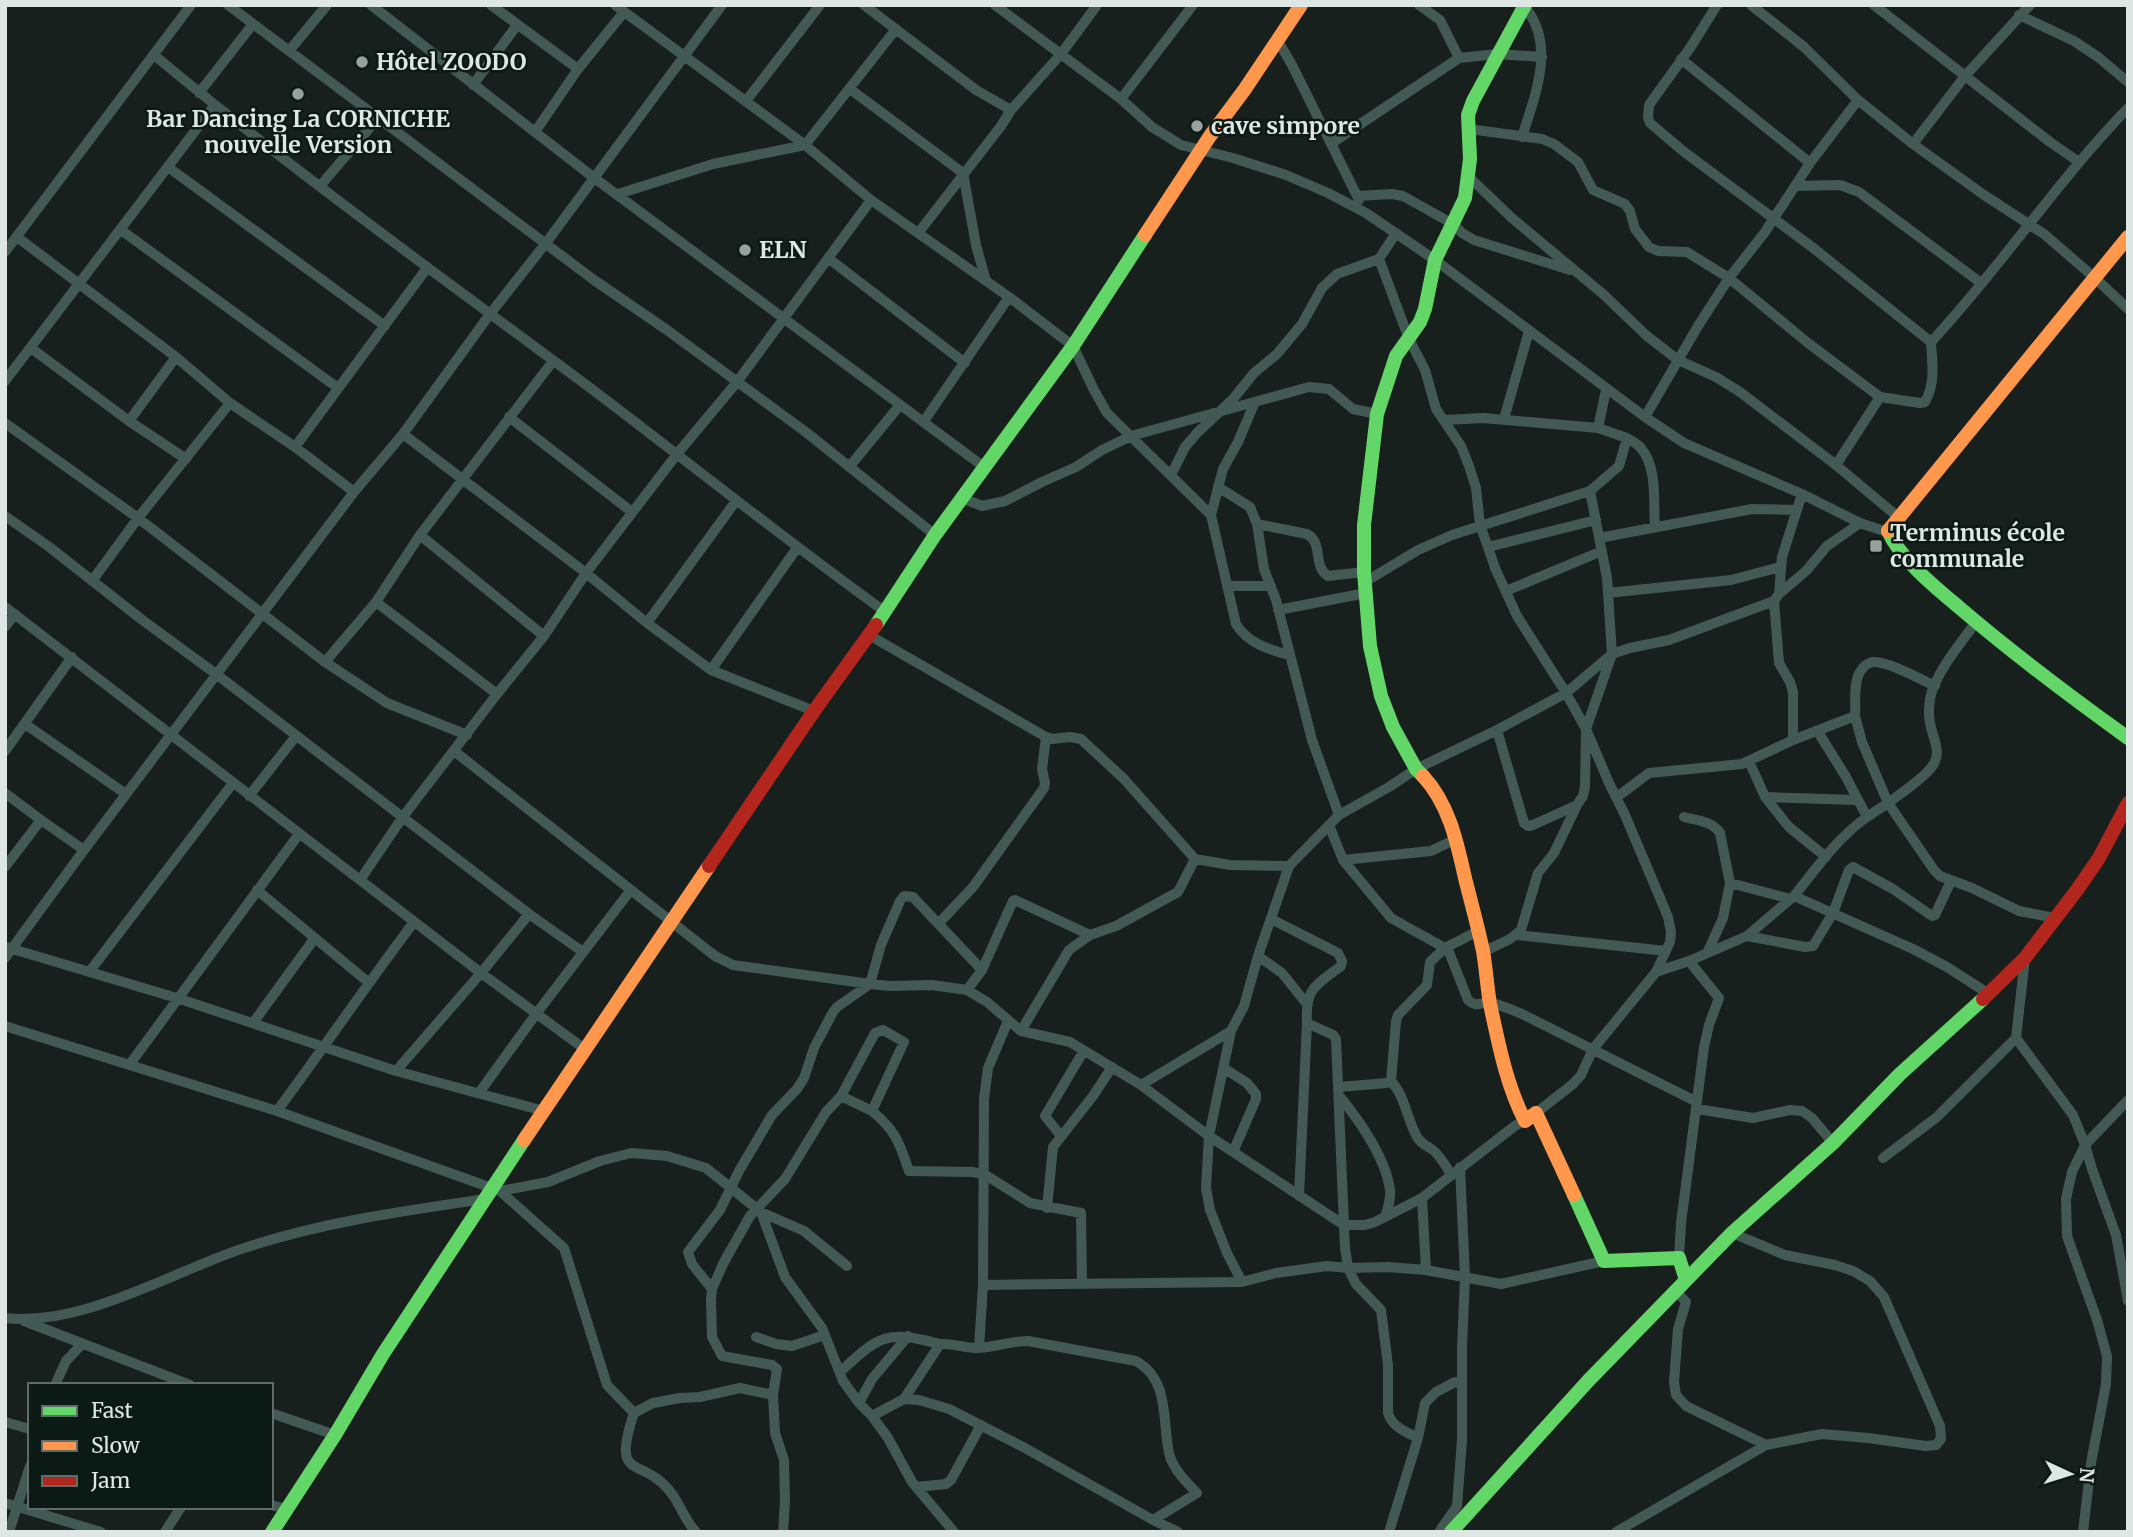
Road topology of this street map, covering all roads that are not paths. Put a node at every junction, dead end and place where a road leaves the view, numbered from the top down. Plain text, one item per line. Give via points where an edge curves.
1 (191, 5) edge
2 (228, 5) edge
3 (327, 5) edge
4 (371, 5) edge
5 (491, 5) edge
6 (722, 5) edge
7 (820, 5) edge
8 (864, 5) edge
9 (995, 5) edge
10 (1097, 5) edge
11 (1194, 5) edge
12 (1301, 5) edge
13 (1419, 5) edge
14 (1525, 5) edge
15 (1717, 5) edge
16 (1751, 5) edge
17 (1874, 5) edge
18 (2030, 5) edge
19 (620, 8) edge
20 (2020, 15) junction
21 (253, 24) junction
22 (517, 25) junction
23 (896, 29) junction
24 (1278, 41) junction
25 (289, 51) junction
26 (1060, 54) junction
27 (1497, 54) junction
28 (154, 55) junction
29 (684, 57) junction
30 (1542, 57) junction
31 (1459, 58) junction
32 (1681, 59) junction
33 (578, 69) junction
34 (1965, 76) junction
35 (2128, 82) edge
36 (473, 85) junction
37 (850, 89) junction
38 (199, 93) junction
39 (1121, 99) junction
40 (1858, 100) junction
41 (746, 101) junction
42 (214, 106) junction
43 (2128, 108) edge
44 (1011, 110) junction
45 (379, 117) junction
46 (1469, 129) junction
47 (535, 132) junction
48 (1522, 137) junction
49 (1332, 144) junction
50 (1913, 144) junction
51 (805, 145) junction
52 (1200, 151) junction
53 (2079, 162) junction
54 (1810, 163) junction
55 (168, 167) junction
56 (963, 173) junction
57 (1468, 176) junction
58 (593, 177) junction
59 (320, 186) junction
60 (1796, 186) junction
61 (618, 194) junction
62 (1358, 196) junction
63 (871, 200) junction
64 (1366, 213) junction
65 (1773, 220) junction
66 (1453, 224) junction
67 (2030, 225) junction
68 (121, 230) junction
69 (919, 232) junction
70 (1396, 233) junction
71 (18, 237) junction
72 (2128, 237) edge
73 (546, 243) junction
74 (5, 252) edge
75 (828, 258) junction
76 (1379, 259) junction
77 (1435, 260) junction
78 (427, 268) junction
79 (1577, 273) junction
80 (1729, 278) junction
81 (2095, 278) junction
82 (986, 281) junction
83 (78, 283) junction
84 (1981, 283) junction
85 (1009, 297) junction
86 (2128, 309) edge
87 (490, 314) junction
88 (784, 318) junction
89 (384, 326) junction
90 (1529, 331) junction
91 (1409, 339) junction
92 (1931, 342) junction
93 (1073, 346) junction
94 (31, 348) junction
95 (176, 357) junction
96 (1678, 360) junction
97 (553, 361) junction
98 (965, 363) junction
99 (5, 381) edge
100 (737, 382) junction
101 (338, 388) junction
102 (1606, 390) junction
103 (1880, 397) junction
104 (230, 403) junction
105 (1254, 404) junction
106 (900, 405) junction
107 (1220, 412) junction
108 (1377, 414) junction
109 (509, 417) junction
110 (1645, 417) junction
111 (1504, 419) junction
112 (1445, 420) junction
113 (129, 421) junction
114 (924, 421) junction
115 (6, 425) edge
116 (1598, 428) junction
117 (403, 434) junction
118 (1131, 436) junction
119 (1627, 438) junction
120 (295, 447) junction
121 (677, 454) junction
122 (186, 459) junction
123 (1836, 465) junction
124 (850, 466) junction
125 (984, 467) junction
126 (1171, 475) junction
127 (462, 479) junction
128 (1218, 487) junction
129 (1590, 491) junction
130 (354, 492) junction
131 (1802, 494) junction
132 (962, 498) junction
133 (736, 501) junction
134 (1797, 510) junction
135 (632, 512) junction
136 (1211, 515) junction
137 (5, 516) edge
138 (1898, 517) junction
139 (138, 519) junction
140 (1596, 520) junction
141 (1860, 523) junction
142 (1257, 524) junction
143 (1480, 525) junction
144 (1655, 526) junction
145 (1887, 532) junction
146 (419, 535) junction
147 (935, 535) junction
148 (1599, 538) junction
149 (1488, 547) junction
150 (797, 548) junction
151 (1602, 551) junction
152 (1780, 567) junction
153 (586, 573) junction
154 (92, 581) junction
155 (1365, 582) junction
156 (1227, 586) junction
157 (1271, 586) junction
158 (1506, 591) junction
159 (1608, 593) junction
160 (1776, 597) junction
161 (376, 602) junction
162 (5, 607) edge
163 (1278, 610) junction
164 (884, 611) junction
165 (15, 614) junction
166 (262, 614) junction
167 (1976, 622) junction
168 (647, 623) junction
169 (5, 627) edge
170 (869, 635) junction
171 (544, 636) junction
172 (1612, 654) junction
173 (1289, 655) junction
174 (72, 657) junction
175 (325, 662) junction
176 (710, 670) junction
177 (216, 674) junction
178 (1935, 686) junction
179 (1566, 693) junction
180 (497, 694) junction
181 (814, 711) junction
182 (1855, 716) junction
183 (25, 724) junction
184 (1586, 729) junction
185 (1497, 730) junction
186 (1818, 732) junction
187 (170, 735) junction
188 (467, 735) junction
189 (296, 736) junction
190 (1046, 737) junction
191 (2128, 738) edge
192 (1793, 740) junction
193 (5, 751) edge
194 (454, 751) junction
195 (1749, 761) junction
196 (1416, 769) junction
197 (233, 783) junction
198 (5, 793) edge
199 (126, 794) junction
200 (250, 796) junction
201 (1617, 797) junction
202 (1765, 797) junction
203 (1857, 800) junction
204 (1888, 803) junction
205 (2128, 803) edge
206 (1577, 805) junction
207 (1339, 815) junction
208 (1684, 817) dead end
209 (1867, 817) junction
210 (402, 818) junction
211 (41, 820) junction
212 (1329, 825) junction
213 (299, 834) junction
214 (1456, 839) junction
215 (85, 849) junction
216 (1826, 857) junction
217 (1195, 859) junction
218 (1343, 860) junction
219 (1289, 866) junction
220 (5, 867) edge
221 (360, 880) junction
222 (1951, 881) junction
223 (1730, 883) junction
224 (257, 890) junction
225 (630, 891) junction
226 (1793, 898) junction
227 (1833, 913) junction
228 (529, 914) junction
229 (2055, 918) junction
230 (1270, 919) junction
231 (414, 922) junction
232 (673, 922) junction
233 (939, 923) junction
234 (1478, 931) junction
235 (1090, 935) junction
236 (1517, 935) junction
237 (1747, 936) junction
238 (314, 939) junction
239 (1446, 948) junction
240 (7, 951) edge
241 (583, 951) junction
242 (1666, 951) junction
243 (1708, 951) junction
244 (1483, 952) junction
245 (1258, 956) junction
246 (2025, 958) junction
247 (1689, 961) junction
248 (982, 970) junction
249 (90, 971) junction
250 (1656, 972) junction
251 (481, 973) junction
252 (368, 982) junction
253 (870, 984) junction
254 (967, 990) junction
255 (1989, 994) junction
256 (180, 999) junction
257 (1306, 1003) junction
258 (1490, 1003) junction
259 (536, 1014) junction
260 (1008, 1021) junction
261 (253, 1023) junction
262 (1307, 1023) junction
263 (5, 1026) edge
264 (1021, 1031) junction
265 (1231, 1031) junction
266 (2016, 1038) junction
267 (325, 1046) junction
268 (1592, 1049) junction
269 (586, 1050) junction
270 (1083, 1052) junction
271 (130, 1064) junction
272 (1112, 1067) junction
273 (1225, 1069) junction
274 (396, 1070) junction
275 (1391, 1081) junction
276 (1141, 1085) junction
277 (1339, 1092) junction
278 (479, 1093) junction
279 (841, 1096) junction
280 (2128, 1100) edge
281 (1697, 1105) junction
282 (277, 1111) junction
283 (544, 1111) junction
284 (872, 1111) junction
285 (1530, 1117) junction
286 (1061, 1136) junction
287 (1209, 1136) junction
288 (1833, 1143) junction
289 (2085, 1145) junction
290 (1233, 1152) junction
291 (1883, 1158) dead end
292 (1460, 1167) junction
293 (984, 1174) junction
294 (1451, 1174) junction
295 (731, 1189) junction
296 (492, 1193) junction
297 (1299, 1196) junction
298 (1422, 1198) junction
299 (1047, 1208) junction
300 (759, 1210) junction
301 (1385, 1217) junction
302 (1344, 1225) junction
303 (1732, 1233) junction
304 (1679, 1258) junction
305 (1604, 1261) junction
306 (847, 1266) dead end
307 (1348, 1268) junction
308 (1426, 1270) junction
309 (1465, 1277) junction
310 (1242, 1282) junction
311 (1082, 1284) junction
312 (983, 1285) junction
313 (1681, 1285) junction
314 (712, 1289) junction
315 (2128, 1301) edge
316 (5, 1318) edge
317 (17, 1318) junction
318 (825, 1335) junction
319 (908, 1336) junction
320 (756, 1337) dead end
321 (82, 1344) junction
322 (940, 1344) junction
323 (979, 1348) junction
324 (840, 1372) junction
325 (56, 1383) edge
326 (185, 1383) edge
327 (1462, 1383) junction
328 (773, 1395) junction
329 (904, 1399) junction
330 (859, 1403) junction
331 (634, 1412) junction
332 (273, 1414) edge
333 (872, 1416) junction
334 (5, 1422) edge
335 (981, 1425) junction
336 (28, 1428) edge
337 (335, 1435) junction
338 (1418, 1438) junction
339 (1766, 1445) junction
340 (28, 1471) edge
341 (916, 1487) junction
342 (5, 1503) edge
343 (273, 1506) edge
344 (16, 1507) junction
345 (180, 1509) edge
346 (286, 1510) junction
347 (1153, 1520) junction
348 (1618, 1531) edge
349 (9, 1532) edge
350 (101, 1532) edge
351 (166, 1532) edge
352 (272, 1532) edge
353 (696, 1532) edge
354 (783, 1532) edge
355 (954, 1532) edge
356 (1178, 1532) edge
357 (1389, 1532) edge
358 (1439, 1532) edge
359 (1451, 1532) edge
360 (2083, 1532) edge

1 - 28 street
2 - 21 street
3 - 25 street
4 - 36 street
5 - 22 street
6 - 29 street
7 - 41 street
8 - 23 street
9 - 26 street
10 - 26 street
11 - 39 street
12 - 24 street
13 - 31 street via 1440,20
14 - 27 street
14 - 30 street via 1537,27
15 - 32 street
16 - 40 street via 1804,47
17 - 34 street
18 - 20 street
19 - 29 street
19 - 33 street
20 - 34 street
20 - 35 street via 2074,41
21 - 25 street
21 - 38 street
22 - 33 street
22 - 36 street
23 - 37 street
23 - 44 street via 976,90
24 - 49 street
24 - 52 street
25 - 45 street
26 - 39 street
26 - 44 street
27 - 30 street
27 - 31 street
27 - 46 street via 1473,101
28 - 38 street
28 - 71 street
29 - 41 street
29 - 58 street
30 - 48 street
31 - 49 street
32 - 54 street
32 - 65 street via 1649,105 1650,122
33 - 47 street
34 - 50 street
34 - 53 street
36 - 47 street
37 - 51 street
37 - 56 street
38 - 42 street
39 - 52 street via 1152,127
40 - 50 street
40 - 54 street
41 - 51 street
42 - 55 street
42 - 59 street
43 - 53 street
44 - 56 street
45 - 59 street
45 - 73 street
46 - 48 street
46 - 57 street
47 - 58 street
48 - 80 street via 1554,144 1578,162 1593,190 1625,204 1649,247 1687,253
49 - 62 street
50 - 67 street
51 - 61 street via 713,164
51 - 63 street
52 - 64 street via 1286,175
52 - 93 street
53 - 67 street
54 - 60 street
55 - 68 street
55 - 89 street
56 - 69 street
56 - 82 street
57 - 66 street via 1465,198
57 - 79 street
58 - 61 street
58 - 73 street
59 - 78 street
60 - 65 street
60 - 84 street via 1840,185 1858,192
61 - 88 street
62 - 64 street
62 - 66 street via 1403,196
63 - 69 street
63 - 75 street
64 - 70 street
65 - 80 street
65 - 92 street
66 - 77 street
66 - 79 street via 1474,240
67 - 81 street
67 - 84 street
68 - 83 street
68 - 101 street
69 - 82 street
70 - 76 street
70 - 77 street
71 - 74 street
71 - 83 street
72 - 81 street
73 - 87 street
73 - 100 street
75 - 88 street
75 - 98 street
76 - 91 street
76 - 107 street via 1337,274 1328,282 1302,324
77 - 90 street
77 - 91 street via 1425,309
78 - 87 street
78 - 89 street
79 - 96 street
80 - 96 street
80 - 103 street
81 - 86 street
81 - 138 street
82 - 85 street
83 - 94 street
83 - 95 street
84 - 92 street
85 - 93 street
85 - 98 street
87 - 97 street
87 - 117 street
88 - 100 street
88 - 106 street
89 - 101 street
90 - 102 street
90 - 111 street
91 - 108 street via 1396,356
91 - 112 street via 1425,370 1436,409
92 - 103 street via 1932,384 1925,402
93 - 118 street via 1107,413
93 - 125 street
94 - 99 street
94 - 113 street
95 - 104 street
95 - 113 street
96 - 110 street
96 - 123 street via 1726,382
97 - 109 street
97 - 121 street
98 - 114 street
100 - 121 street
100 - 124 street
101 - 120 street
102 - 110 street
102 - 116 street
103 - 123 street
104 - 120 street
104 - 122 street
105 - 107 street
105 - 108 street via 1321,387 1353,409
105 - 128 street
106 - 114 street
106 - 124 street
107 - 118 street
107 - 126 street via 1185,447
108 - 155 street via 1364,525
109 - 127 street
109 - 135 street
110 - 131 street via 1684,443
111 - 112 street
111 - 116 street
112 - 143 street via 1469,466
113 - 122 street
114 - 125 street
115 - 139 street
116 - 119 street
117 - 127 street
117 - 130 street
118 - 126 street
118 - 132 street via 1005,501 982,506
119 - 129 street via 1619,466
119 - 144 street via 1640,447 1650,467
120 - 130 street
121 - 133 street
121 - 135 street
122 - 139 street
123 - 138 street
124 - 147 street
125 - 132 street
126 - 136 street
127 - 146 street
127 - 153 street
128 - 136 street
128 - 142 street via 1250,507
129 - 140 street
129 - 143 street
130 - 166 street
131 - 134 street
131 - 141 street
132 - 147 street
133 - 150 street
133 - 168 street
134 - 144 street via 1752,509
134 - 152 street
135 - 153 street
136 - 156 street
137 - 154 street
138 - 145 street
139 - 154 street
139 - 166 street
140 - 148 street
140 - 149 street
141 - 145 street
141 - 160 street via 1827,547
142 - 155 street via 1307,534 1316,542 1320,569 1328,576
142 - 157 street
143 - 149 street
143 - 155 street via 1418,550
144 - 148 street
145 - 167 street via 1928,583
146 - 161 street
146 - 171 street
147 - 164 street
148 - 151 street
149 - 158 street
150 - 164 street
150 - 176 street
151 - 158 street
151 - 159 street
152 - 159 street via 1731,580
152 - 160 street
153 - 168 street
153 - 171 street
154 - 177 street
155 - 163 street
155 - 196 street via 1370,646 1381,696
156 - 157 street
156 - 173 street via 1240,630 1263,646
157 - 163 street
158 - 179 street
159 - 172 street
160 - 172 street via 1668,640
160 - 192 street via 1779,663 1793,692
161 - 175 street
161 - 180 street
162 - 165 street
163 - 173 street
164 - 170 street
165 - 169 street
165 - 174 street
166 - 175 street
166 - 177 street
167 - 178 street
167 - 191 street
168 - 176 street
170 - 181 street
170 - 190 street
171 - 180 street
172 - 179 street
172 - 184 street
173 - 207 street
174 - 183 street
174 - 187 street
175 - 188 street via 387,703
176 - 181 street
177 - 187 street
177 - 189 street
178 - 182 street via 1885,664 1867,664 1857,680
178 - 204 street via 1930,722 1937,743 1936,760
179 - 184 street
179 - 185 street
180 - 188 street
181 - 232 street
182 - 186 street
182 - 204 street
183 - 193 street
183 - 199 street
184 - 201 street
184 - 206 street via 1585,787
185 - 196 street
185 - 206 street via 1524,823 1533,825
186 - 192 street
186 - 203 street
187 - 197 street
187 - 199 street
188 - 194 street
189 - 200 street
189 - 210 street
190 - 217 street via 1080,739 1124,779
190 - 233 street via 1044,788 973,887
192 - 195 street
194 - 210 street
194 - 225 street
195 - 201 street via 1649,773
195 - 202 street
196 - 207 street
196 - 214 street via 1443,802
197 - 200 street
197 - 249 street
198 - 211 street
199 - 215 street
200 - 213 street
201 - 242 street via 1668,917 1671,932
202 - 203 street
202 - 216 street via 1789,827
203 - 209 street
204 - 209 street
204 - 222 street via 1934,870
205 - 229 street via 2098,858
206 - 236 street via 1555,853 1538,873
207 - 212 street
208 - 223 street via 1717,828
209 - 216 street
210 - 221 street
210 - 228 street
211 - 215 street
211 - 220 street
212 - 218 street
212 - 219 street
213 - 221 street
213 - 224 street
214 - 218 street via 1431,852
214 - 234 street
215 - 240 street
216 - 226 street
217 - 219 street
217 - 235 street via 1178,892
218 - 239 street via 1391,918
219 - 230 street
221 - 231 street
222 - 227 street via 1932,916 1853,867
222 - 229 street via 2019,911
223 - 226 street
223 - 243 street via 1723,918
224 - 238 street
224 - 256 street
225 - 232 street
225 - 241 street
226 - 227 street
226 - 237 street
227 - 237 street via 1810,947
227 - 255 street via 1913,949
228 - 241 street
228 - 251 street
229 - 246 street
230 - 245 street
230 - 257 street via 1341,956 1341,966 1314,987
231 - 251 street
231 - 252 street
232 - 253 street via 733,965
232 - 269 street
233 - 248 street
233 - 253 street via 913,897 904,896 881,945
234 - 239 street
234 - 244 street
235 - 248 street via 1015,900
235 - 264 street via 1069,950
236 - 242 street
236 - 244 street
237 - 243 street
238 - 252 street
238 - 261 street
239 - 258 street via 1468,1000 1477,1006
239 - 275 street via 1430,962 1427,985 1395,1021
240 - 249 street
241 - 259 street
242 - 250 street
243 - 247 street
244 - 258 street
245 - 257 street via 1282,973
245 - 265 street via 1244,1006
246 - 255 street
246 - 266 street
247 - 250 street
247 - 281 street via 1719,998 1704,1047
248 - 254 street
249 - 256 street
250 - 268 street
251 - 259 street
251 - 274 street
252 - 267 street
253 - 254 street
253 - 295 street via 833,1012 804,1078 772,1115
254 - 260 street
255 - 288 street via 1900,1074
256 - 261 street
256 - 271 street
257 - 262 street
258 - 268 street
258 - 285 street via 1512,1095
259 - 269 street
259 - 278 street
260 - 264 street
260 - 293 street via 988,1068
261 - 267 street
262 - 277 street via 1336,1039
262 - 297 street
263 - 271 street
264 - 270 street via 1070,1042
265 - 273 street
265 - 276 street
266 - 289 street via 2073,1115
266 - 291 street via 1937,1117
267 - 274 street
267 - 282 street
268 - 281 street
268 - 285 street via 1573,1084
269 - 283 street
270 - 272 street
270 - 286 street via 1045,1116
271 - 282 street
272 - 276 street
272 - 286 street
273 - 287 street
273 - 290 street via 1256,1094
274 - 278 street
275 - 277 street
275 - 294 street via 1422,1145 1434,1150
276 - 287 street
277 - 301 street via 1384,1166 1390,1189
277 - 302 street
278 - 283 street
279 - 284 street
279 - 284 street via 875,1033 883,1030 904,1042
279 - 300 street
280 - 289 street
281 - 288 street via 1753,1118 1802,1111
281 - 304 street
282 - 296 street
283 - 296 street
284 - 293 street via 895,1134 909,1171
285 - 292 street
285 - 305 street
286 - 299 street via 1053,1147
287 - 290 street
287 - 310 street via 1206,1188 1210,1210
288 - 303 street
289 - 315 street via 2116,1235
289 - 360 street via 2066,1199 2067,1237 2097,1320 2106,1356 2106,1384
290 - 297 street
292 - 294 street
292 - 309 street
293 - 299 street via 1030,1203
293 - 312 street
294 - 298 street
295 - 296 street via 706,1168 667,1156 631,1153 548,1182
295 - 300 street
295 - 314 street via 688,1252
296 - 317 street via 309,1229 243,1248 95,1306 64,1315
296 - 331 street via 564,1248 607,1385
296 - 337 street via 383,1354
297 - 302 street
298 - 301 street
298 - 308 street
299 - 311 street via 1081,1213
300 - 306 street via 804,1231
300 - 314 street via 736,1237
300 - 318 street via 785,1277
301 - 302 street via 1365,1225
302 - 307 street
303 - 313 street
303 - 339 street via 1785,1255 1844,1268 1870,1281 1884,1297 1942,1433 1936,1445 1926,1446 1822,1434
304 - 305 street
304 - 313 street
305 - 309 street via 1501,1284
307 - 308 street
307 - 310 street via 1327,1266
307 - 338 street via 1356,1284 1381,1310 1390,1420
308 - 309 street
309 - 327 street
310 - 311 street
311 - 312 street
312 - 323 street
313 - 339 street via 1686,1302 1678,1329 1676,1395 1685,1406
313 - 359 street
314 - 328 street via 712,1337 717,1349 722,1356 775,1367
316 - 317 street
317 - 321 street
318 - 320 street via 792,1346
318 - 324 street
319 - 322 street
319 - 324 street via 893,1335 867,1347
319 - 330 street via 872,1379
321 - 325 street via 66,1361
321 - 326 street
322 - 323 street
322 - 329 street
323 - 347 street via 1028,1341 1144,1365 1158,1384 1169,1456 1197,1493
324 - 330 street
327 - 338 street via 1436,1392 1425,1403
327 - 358 street via 1457,1506
328 - 331 street via 740,1388 653,1404
328 - 354 street via 775,1433 784,1460
329 - 333 street
329 - 335 street via 949,1409
330 - 333 street
331 - 353 street via 626,1435 625,1454 630,1465 658,1479 673,1494
332 - 337 street
333 - 341 street
334 - 336 street
335 - 341 street via 951,1480
335 - 347 street
337 - 346 street
338 - 357 street
339 - 348 street
340 - 344 street
341 - 355 street
342 - 344 street
343 - 346 street
344 - 349 street
344 - 350 street
345 - 351 street
346 - 352 street
347 - 356 street

